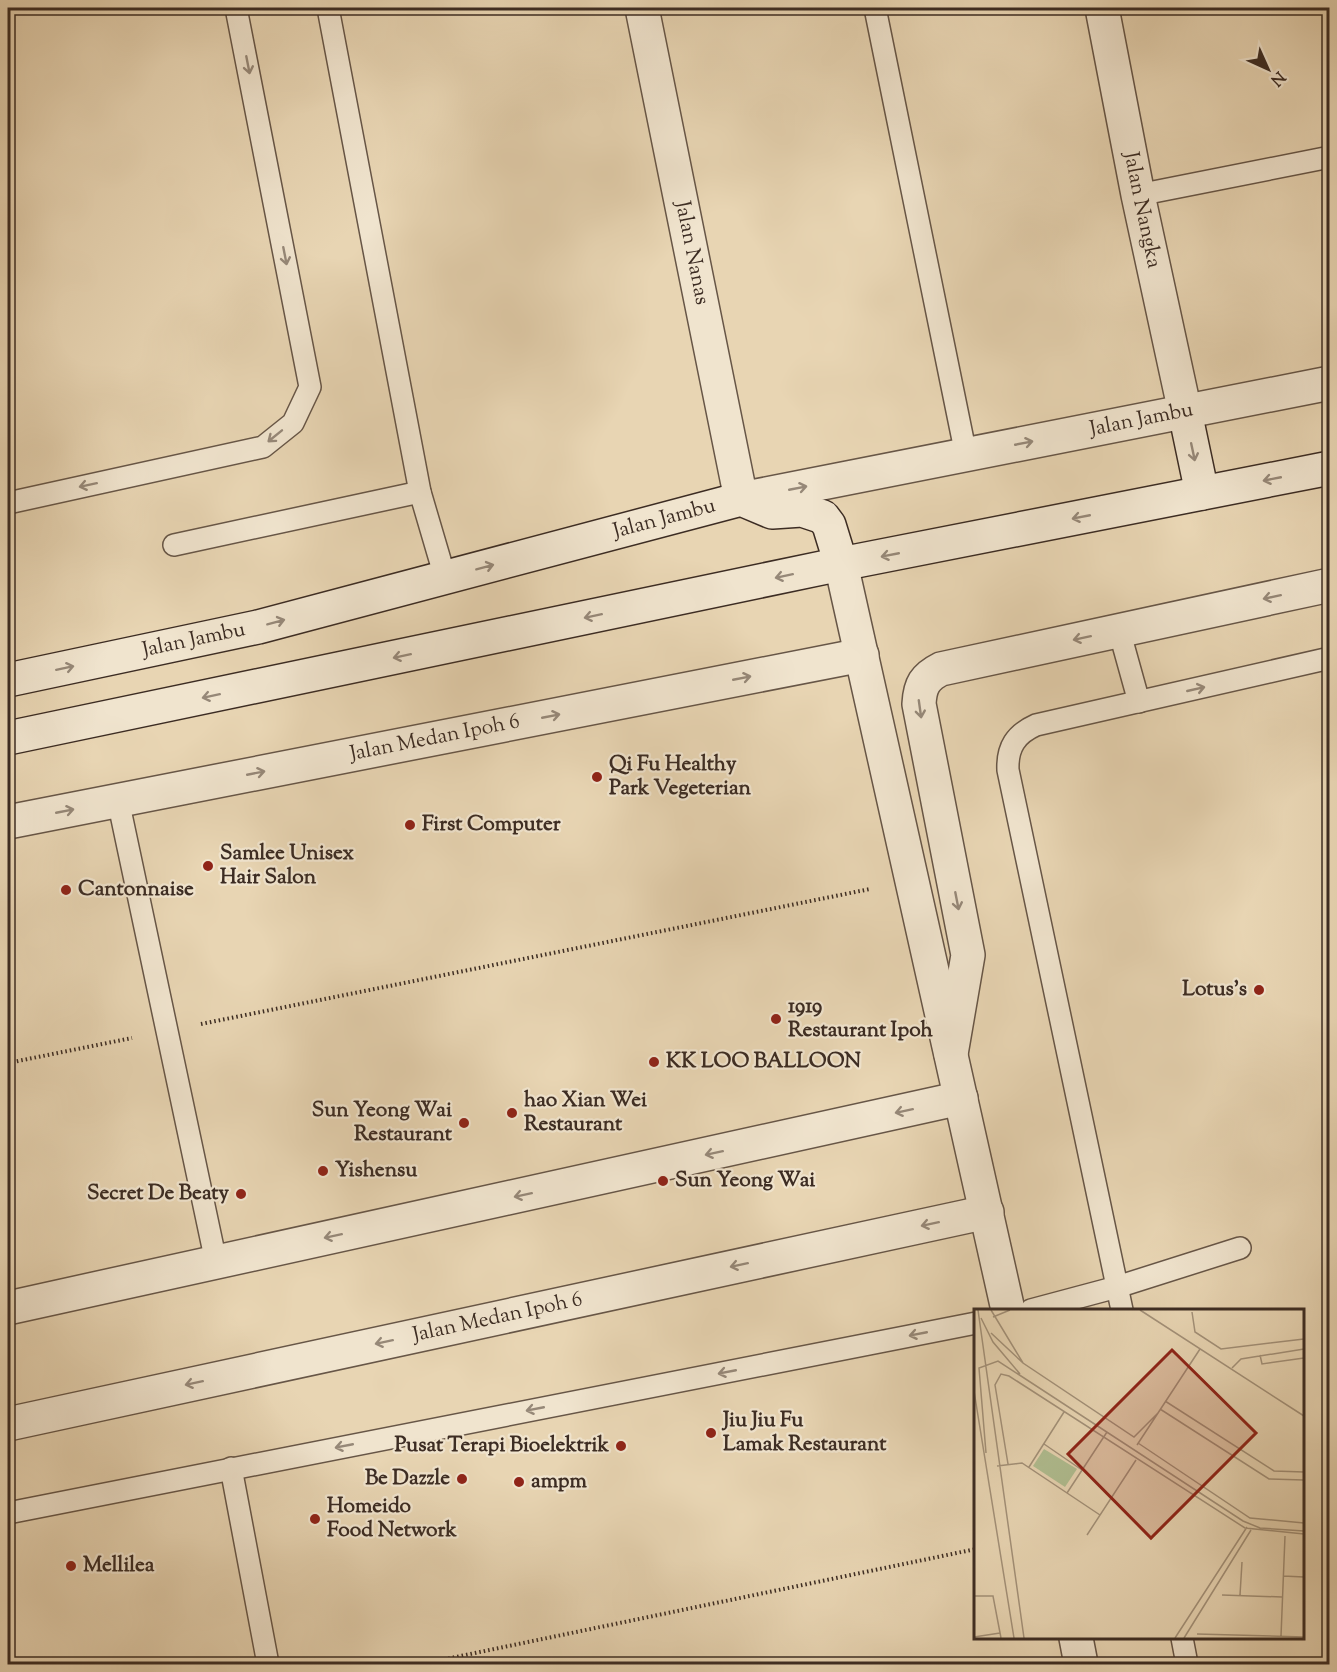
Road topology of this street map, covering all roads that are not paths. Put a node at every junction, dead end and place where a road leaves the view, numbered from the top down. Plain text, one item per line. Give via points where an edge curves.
1 (236, 8) edge
2 (328, 8) edge
3 (642, 8) edge
4 (875, 8) edge
5 (1102, 8) edge
6 (1329, 157) edge
7 (1138, 195) junction
8 (1329, 384) edge
9 (1185, 412) junction
10 (966, 455) junction
11 (1329, 468) edge
12 (420, 492) junction
13 (1202, 493) junction
14 (741, 499) junction
15 (8, 503) edge
16 (174, 545) dead end
17 (842, 564) junction
18 (445, 577) junction
19 (1329, 585) edge
20 (1119, 630) junction
21 (862, 655) junction
22 (1329, 658) edge
23 (8, 680) edge
24 (1139, 702) junction
25 (8, 738) edge
26 (118, 800) junction
27 (8, 822) edge
28 (951, 1054) junction
29 (961, 1098) junction
30 (987, 1212) junction
31 (1240, 1248) dead end
32 (216, 1262) junction
33 (1117, 1287) junction
34 (8, 1308) edge
35 (1008, 1309) edge
36 (1038, 1309) edge
37 (1122, 1309) edge
38 (974, 1323) edge
39 (8, 1424) edge
40 (231, 1468) junction
41 (8, 1513) edge
42 (1076, 1639) edge
43 (1182, 1639) edge
44 (268, 1665) edge
45 (1081, 1665) edge
46 (1187, 1665) edge

1 -> 15 lane via 310,387 293,423 263,447
2 - 12 lane
3 - 14 street, Jalan Nanas
4 - 10 lane
5 - 7 street, Jalan Nangka
6 - 7 lane
7 - 9 street, Jalan Nangka
8 - 9 street, Jalan Jambu
10 -> 9 street, Jalan Jambu
9 -> 13 street, Jalan Nangka
14 -> 10 street, Jalan Jambu
11 -> 13 street
12 - 16 lane
12 - 18 lane
13 -> 17 street
14 - 17 street via 772,512 802,510 823,517
18 -> 14 street, Jalan Jambu
17 - 21 street
17 -> 25 street
23 -> 18 street, Jalan Jambu via 258,627
19 -> 20 street
20 - 24 lane
20 -> 28 street via 941,669 928,675 920,688 918,704 968,955
26 -> 21 street, Jalan Medan Ipoh 6
21 - 28 street
24 -> 22 lane
24 - 33 lane via 1036,725 1023,731 1007,755
27 -> 26 street, Jalan Medan Ipoh 6
26 - 32 lane
28 - 29 street
29 - 30 street
29 -> 32 street
30 - 35 street
30 -> 39 street, Jalan Medan Ipoh 6
31 - 33 lane
32 - 34 street
33 - 36 lane
33 - 37 lane
38 -> 40 lane
40 - 41 lane
40 - 44 lane
42 - 45 street
43 - 46 lane

